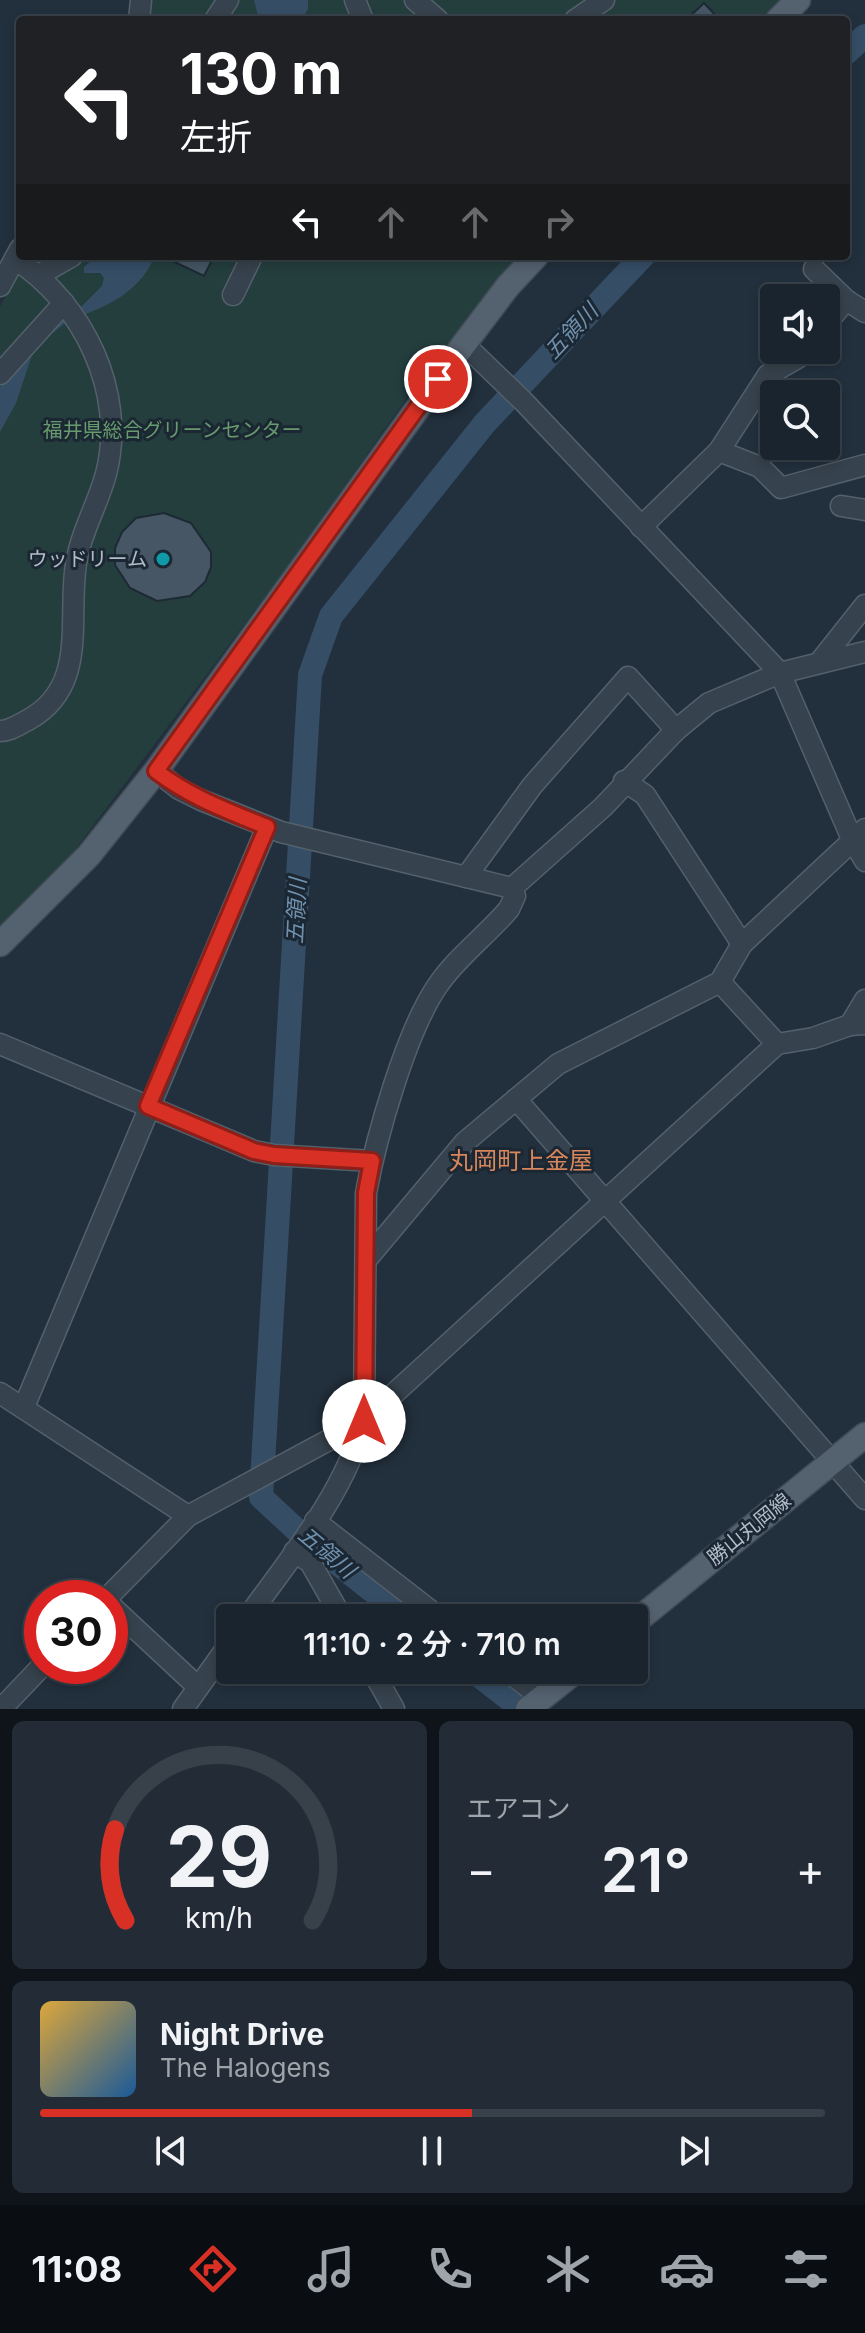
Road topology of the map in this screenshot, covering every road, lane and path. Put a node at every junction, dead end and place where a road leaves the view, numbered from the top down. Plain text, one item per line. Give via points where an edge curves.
1 (415, 0) edge
2 (604, 0) edge
3 (798, 0) edge
4 (433, 16) edge
5 (581, 16) edge
6 (782, 16) edge
7 (16, 256) edge
8 (23, 260) edge
9 (65, 260) edge
10 (250, 260) edge
11 (532, 260) edge
12 (814, 269) dead end
13 (39, 275) junction
14 (0, 286) edge
15 (233, 295) dead end
16 (846, 300) junction
17 (64, 303) junction
18 (840, 307) edge
19 (865, 312) edge
20 (464, 344) junction
21 (787, 364) edge
22 (0, 374) edge
23 (719, 451) junction
24 (865, 465) edge
25 (841, 506) dead end
26 (865, 510) edge
27 (641, 527) junction
28 (865, 605) edge
29 (865, 652) edge
30 (819, 663) junction
31 (780, 673) junction
32 (676, 730) junction
33 (0, 731) edge
34 (156, 771) junction
35 (624, 781) junction
36 (267, 827) junction
37 (858, 834) edge
38 (865, 861) edge
39 (466, 877) junction
40 (512, 888) junction
41 (0, 944) edge
42 (742, 944) junction
43 (720, 982) junction
44 (865, 1000) edge
45 (858, 1024) edge
46 (0, 1044) edge
47 (777, 1044) junction
48 (516, 1099) junction
49 (148, 1106) junction
50 (372, 1161) junction
51 (605, 1199) junction
52 (366, 1260) junction
53 (0, 1393) edge
54 (24, 1407) junction
55 (364, 1421) junction
56 (865, 1435) edge
57 (833, 1461) junction
58 (865, 1499) edge
59 (188, 1516) junction
60 (315, 1521) junction
61 (294, 1552) junction
62 (125, 1580) edge
63 (257, 1604) edge
64 (334, 1604) edge
65 (422, 1604) edge
66 (648, 1612) edge
67 (128, 1622) edge
68 (216, 1662) edge
69 (24, 1683) edge
70 (380, 1684) edge
71 (518, 1684) edge
72 (560, 1684) edge
73 (198, 1687) junction
74 (2, 1704) edge
75 (535, 1704) edge
76 (183, 1709) edge
77 (394, 1709) edge

1 - 4 street
2 - 5 street
3 - 6 main road
7 - 14 street
8 - 13 street
9 - 13 street
10 - 15 street
11 - 20 main road
12 - 16 street
13 - 17 street
16 - 18 street
16 - 19 street
17 - 22 street
17 - 33 street via 80,322 103,376 111,430 106,473 75,571 71,664 56,695 35,716
20 - 27 street
20 - 34 main road
21 - 23 street via 768,375
23 - 24 street via 760,467 781,488
23 - 27 street
25 - 26 street
27 - 31 street
28 - 30 street
29 - 30 street
30 - 31 street
31 - 32 street via 709,703
31 - 37 street
32 - 35 street
32 - 39 street via 628,677 532,786
34 - 36 street via 179,789
34 - 41 main road via 89,855
35 - 40 street via 603,807
35 - 42 street via 645,795
36 - 39 street
36 - 49 street
37 - 38 street
37 - 42 street
39 - 40 street
40 - 50 street via 515,896 509,909 439,983 424,1009
42 - 43 street
43 - 47 street
43 - 48 street via 558,1064
44 - 45 street
45 - 47 street
46 - 49 street
47 - 51 street
48 - 51 street
48 - 52 street via 465,1142
49 - 50 street via 254,1151
49 - 54 street
50 - 52 street via 366,1193
51 - 55 street
51 - 57 street
52 - 55 street
53 - 54 street
54 - 59 street
55 - 59 street
55 - 60 street via 346,1471
56 - 57 main road, 勝山丸岡線
57 - 58 street
57 - 66 main road, 勝山丸岡線
59 - 62 street
60 - 61 street
60 - 65 street
61 - 63 street
61 - 64 street via 310,1562
67 - 73 street
68 - 73 street
69 - 74 street
70 - 77 street
71 - 75 street
72 - 75 main road
73 - 76 street

